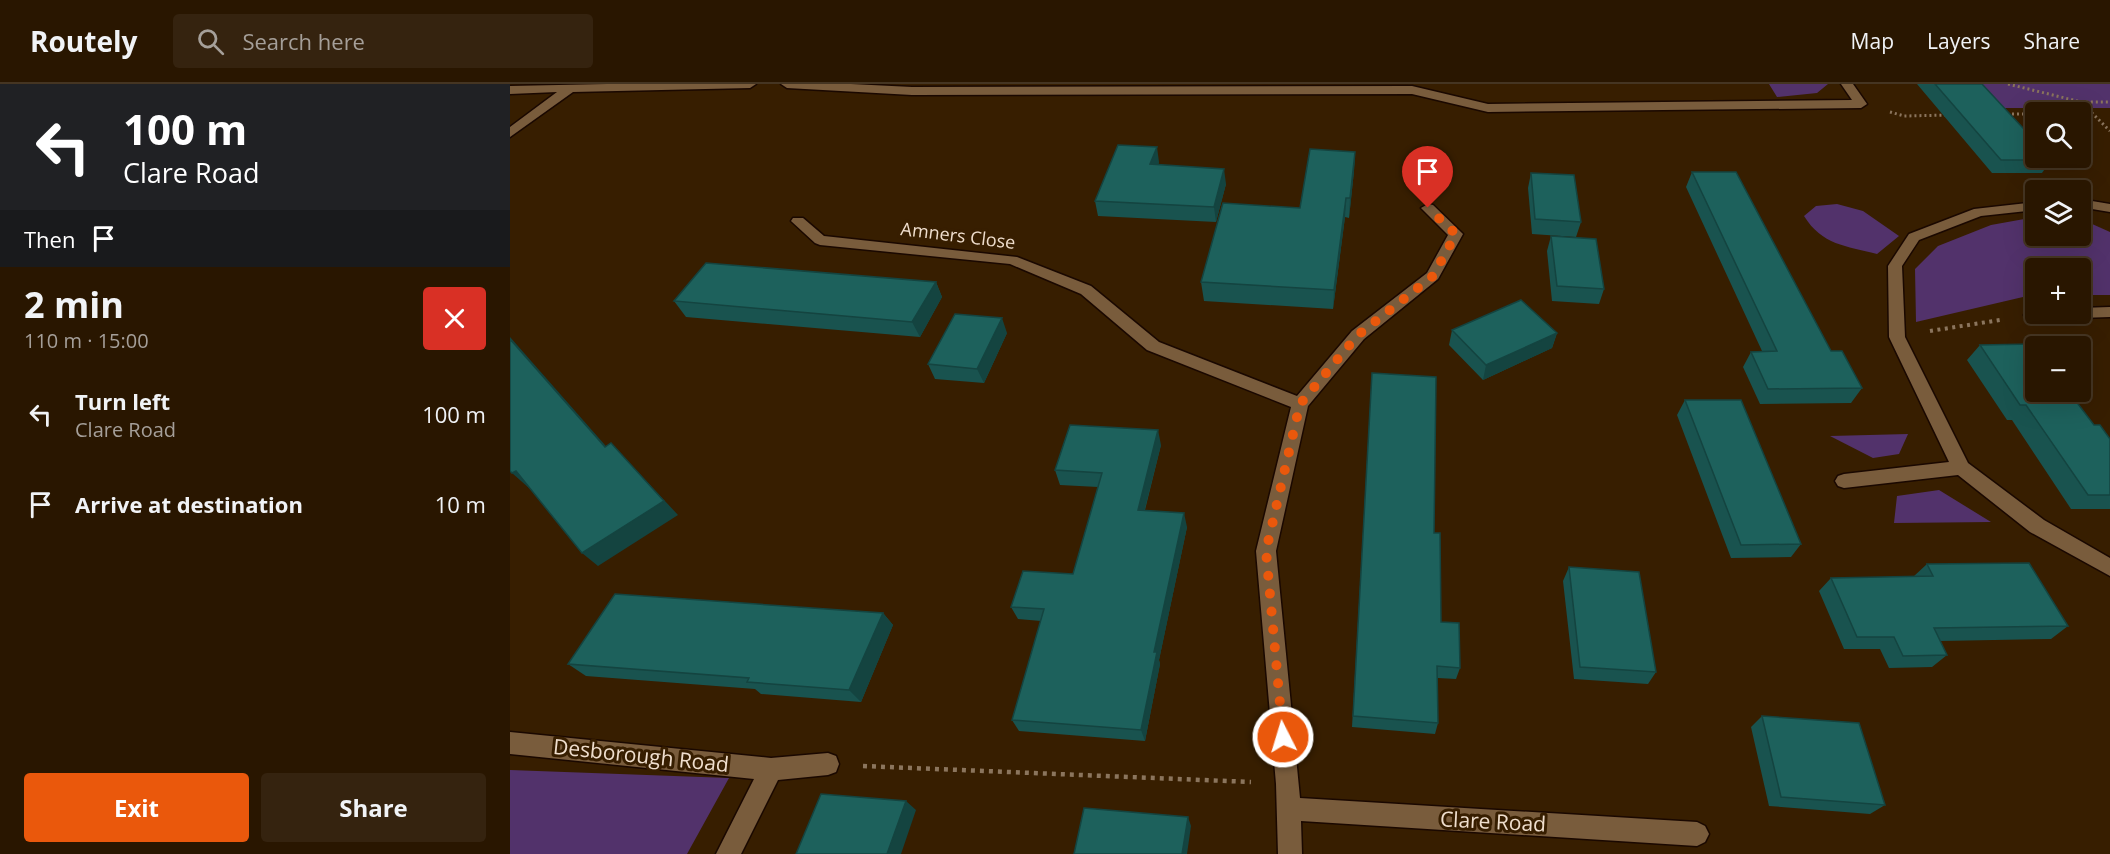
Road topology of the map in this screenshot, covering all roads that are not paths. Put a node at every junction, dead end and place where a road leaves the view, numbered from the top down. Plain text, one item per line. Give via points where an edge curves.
1 (750, 84) edge
2 (787, 84) edge
3 (1847, 84) edge
4 (572, 88) junction
5 (1250, 88) edge
6 (510, 90) edge
7 (510, 133) edge
8 (2091, 205) edge
9 (1428, 208) dead end
10 (2025, 208) edge
11 (2110, 208) edge
12 (798, 220) dead end
13 (2110, 312) edge
14 (2091, 313) edge
15 (1300, 404) junction
16 (1961, 468) junction
17 (1844, 481) dead end
18 (2110, 568) edge
19 (510, 743) edge
20 (828, 764) road end
21 (771, 770) junction
22 (1288, 809) junction
23 (1697, 834) dead end
24 (728, 854) edge
25 (1290, 854) edge

1 - 4 street
2 - 5 street via 912,91
3 - 5 street via 1861,104 1488,108 1413,90
4 - 6 street
4 - 7 street
8 - 11 street
9 - 15 street via 1456,234 1433,276 1358,335
10 - 16 street via 1979,212 1914,237 1895,266 1897,337
12 - 15 street, Amners Close via 820,240 1012,260 1086,290 1153,346
13 - 14 street
15 - 22 street via 1266,551
16 - 17 street
16 - 18 street via 2037,526
19 - 21 street, Desborough Road
20 - 21 street, Desborough Road
21 - 24 street
22 - 23 street, Clare Road
22 - 25 street

